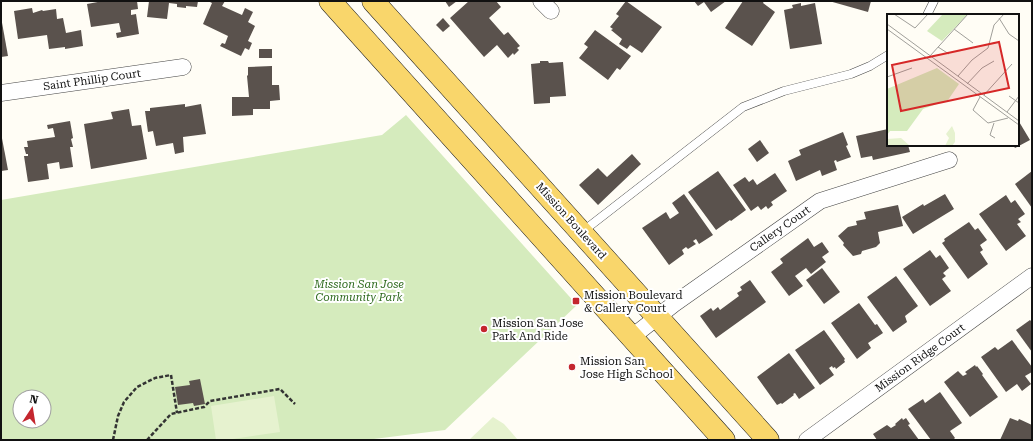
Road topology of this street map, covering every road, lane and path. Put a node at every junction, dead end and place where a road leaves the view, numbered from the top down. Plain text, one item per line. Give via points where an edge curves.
1 (330, 1) edge
2 (374, 1) edge
3 (934, 1) edge
4 (928, 14) edge
5 (887, 56) edge
6 (183, 67) dead end
7 (1, 93) edge
8 (481, 121) junction
9 (949, 160) dead end
10 (487, 176) junction
11 (581, 232) junction
12 (601, 255) junction
13 (1032, 276) edge
14 (657, 316) junction
15 (632, 337) junction
16 (295, 404) dead end
17 (177, 413) junction
18 (113, 440) edge
19 (147, 440) edge
20 (724, 440) edge
21 (768, 440) edge
22 (808, 440) edge

1 - 10 main road
2 - 8 main road, Mission Boulevard
3 - 4 lane
5 - 11 lane via 851,74 784,91 742,107
6 - 7 street, Saint Phillip Court
8 - 10 main road via 494,142 497,158 494,169
8 - 11 main road, Mission Boulevard
9 - 14 street, Callery Court via 820,201
10 - 12 main road via 498,174 512,177 544,209
10 - 15 main road
11 - 12 main road, Mission Boulevard
12 - 14 main road, Mission Boulevard
13 - 22 street, Mission Ridge Court
14 - 15 street, Callery Court
14 - 21 main road, Mission Boulevard
15 - 20 main road
16 - 17 path via 280,389 210,401 204,407
17 - 18 path via 171,375 155,378 137,387 124,402
17 - 19 path via 171,414

